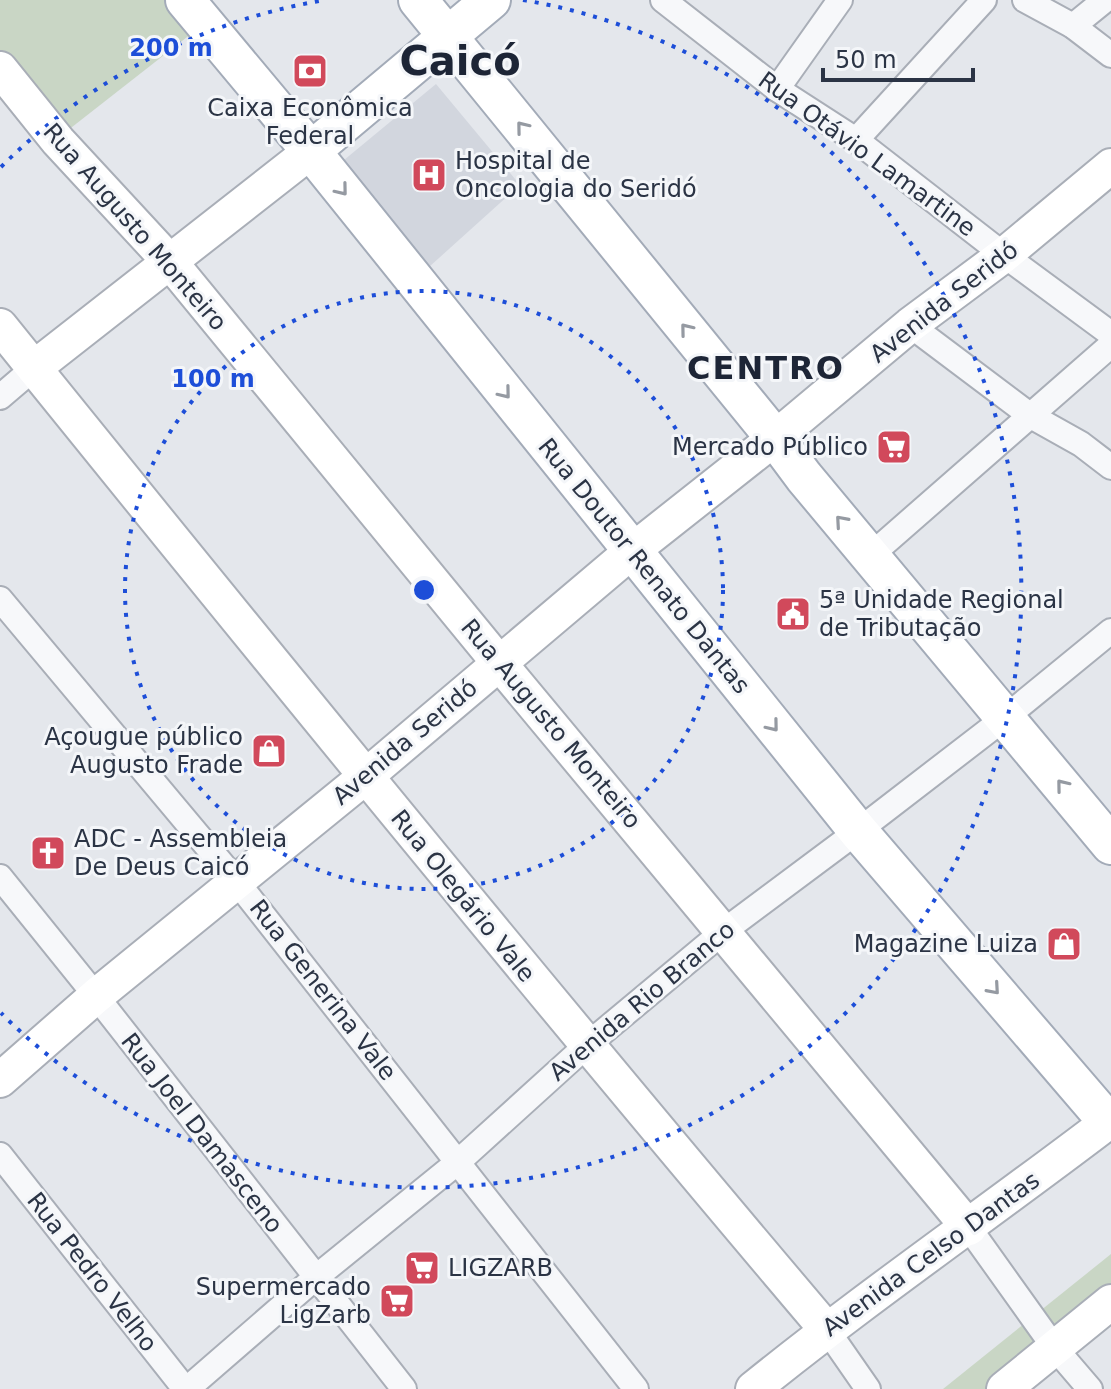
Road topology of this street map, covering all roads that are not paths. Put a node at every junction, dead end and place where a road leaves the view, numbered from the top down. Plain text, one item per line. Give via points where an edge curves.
1 (185, 0) edge
2 (418, 0) edge
3 (491, 0) edge
4 (663, 0) edge
5 (840, 0) edge
6 (984, 0) edge
7 (1025, 0) edge
8 (1105, 0) edge
9 (1073, 26) junction
10 (448, 36) junction
11 (1111, 55) edge
12 (0, 69) edge
13 (777, 89) junction
14 (856, 140) junction
15 (311, 151) junction
16 (1111, 166) edge
17 (1004, 255) junction
18 (170, 262) junction
19 (910, 325) junction
20 (0, 326) edge
21 (1111, 334) edge
22 (1111, 345) edge
23 (34, 368) junction
24 (0, 397) edge
25 (1031, 416) junction
26 (775, 438) junction
27 (1111, 467) edge
28 (632, 551) junction
29 (871, 555) junction
30 (0, 599) edge
31 (1111, 631) edge
32 (500, 664) junction
33 (1006, 717) junction
34 (365, 777) junction
35 (858, 831) junction
36 (1111, 845) edge
37 (0, 877) edge
38 (237, 882) junction
39 (724, 931) junction
40 (96, 996) junction
41 (586, 1046) junction
42 (0, 1080) edge
43 (1110, 1122) edge
44 (0, 1155) edge
45 (458, 1162) junction
46 (969, 1228) junction
47 (315, 1278) junction
48 (1111, 1302) edge
49 (827, 1330) junction
50 (1054, 1347) junction
51 (186, 1389) edge
52 (404, 1389) edge
53 (636, 1389) edge
54 (753, 1389) edge
55 (868, 1389) edge
56 (1004, 1389) edge
57 (1090, 1389) edge

1 - 15 main road, Rua Doutor Renato Dantas
2 - 10 main road
3 - 10 main road
4 - 13 street, Rua Otávio Lamartine
5 - 13 street
6 - 14 street
7 - 9 street
8 - 9 street
9 - 11 street
10 - 15 main road
26 -> 10 main road
12 - 18 main road, Rua Augusto Monteiro via 58,141
13 - 14 street, Rua Otávio Lamartine
14 - 17 street, Rua Otávio Lamartine
15 - 18 main road
15 -> 28 main road, Rua Doutor Renato Dantas
16 - 17 main road, Avenida Seridó
17 - 19 main road, Avenida Seridó
17 - 21 street, Rua Otávio Lamartine
18 - 23 main road
18 - 32 main road, Rua Augusto Monteiro
19 - 25 street
19 - 26 main road, Avenida Seridó
20 - 23 main road, Rua Olegário Vale
22 - 25 street
23 - 24 street
23 - 34 main road, Rua Olegário Vale
25 - 27 street
25 - 29 street
26 - 28 main road, Avenida Seridó
29 -> 26 main road
28 - 32 main road, Avenida Seridó
28 -> 35 main road, Rua Doutor Renato Dantas
29 - 33 main road
30 - 38 street, Rua Generina Vale
31 - 33 street, Avenida Rio Branco
32 - 34 main road, Avenida Seridó
32 - 39 main road, Rua Augusto Monteiro
33 - 35 street, Avenida Rio Branco
36 -> 33 main road
34 - 38 main road, Avenida Seridó
34 - 41 main road, Rua Olegário Vale
35 - 39 street, Avenida Rio Branco
35 -> 43 main road, Rua Doutor Renato Dantas
37 - 40 street, Rua Joel Damasceno
38 - 40 main road, Avenida Seridó
38 - 45 street, Rua Generina Vale
39 - 41 street, Avenida Rio Branco
39 - 46 main road, Rua Augusto Monteiro
40 - 42 main road, Avenida Seridó
40 - 47 street, Rua Joel Damasceno
41 - 45 street, Avenida Rio Branco
41 - 49 main road, Rua Olegário Vale
43 - 46 main road, Avenida Celso Dantas
44 - 51 street, Rua Pedro Velho
45 - 47 street, Avenida Rio Branco
45 - 53 street, Rua Generina Vale
46 - 49 main road, Avenida Celso Dantas
46 - 50 street, Rua Augusto Monteiro
47 - 51 street, Avenida Rio Branco
47 - 52 street, Rua Joel Damasceno
48 - 50 main road
49 - 54 main road, Avenida Celso Dantas
49 - 55 street, Rua Olegário Vale
50 - 56 main road
50 - 57 street, Rua Augusto Monteiro

